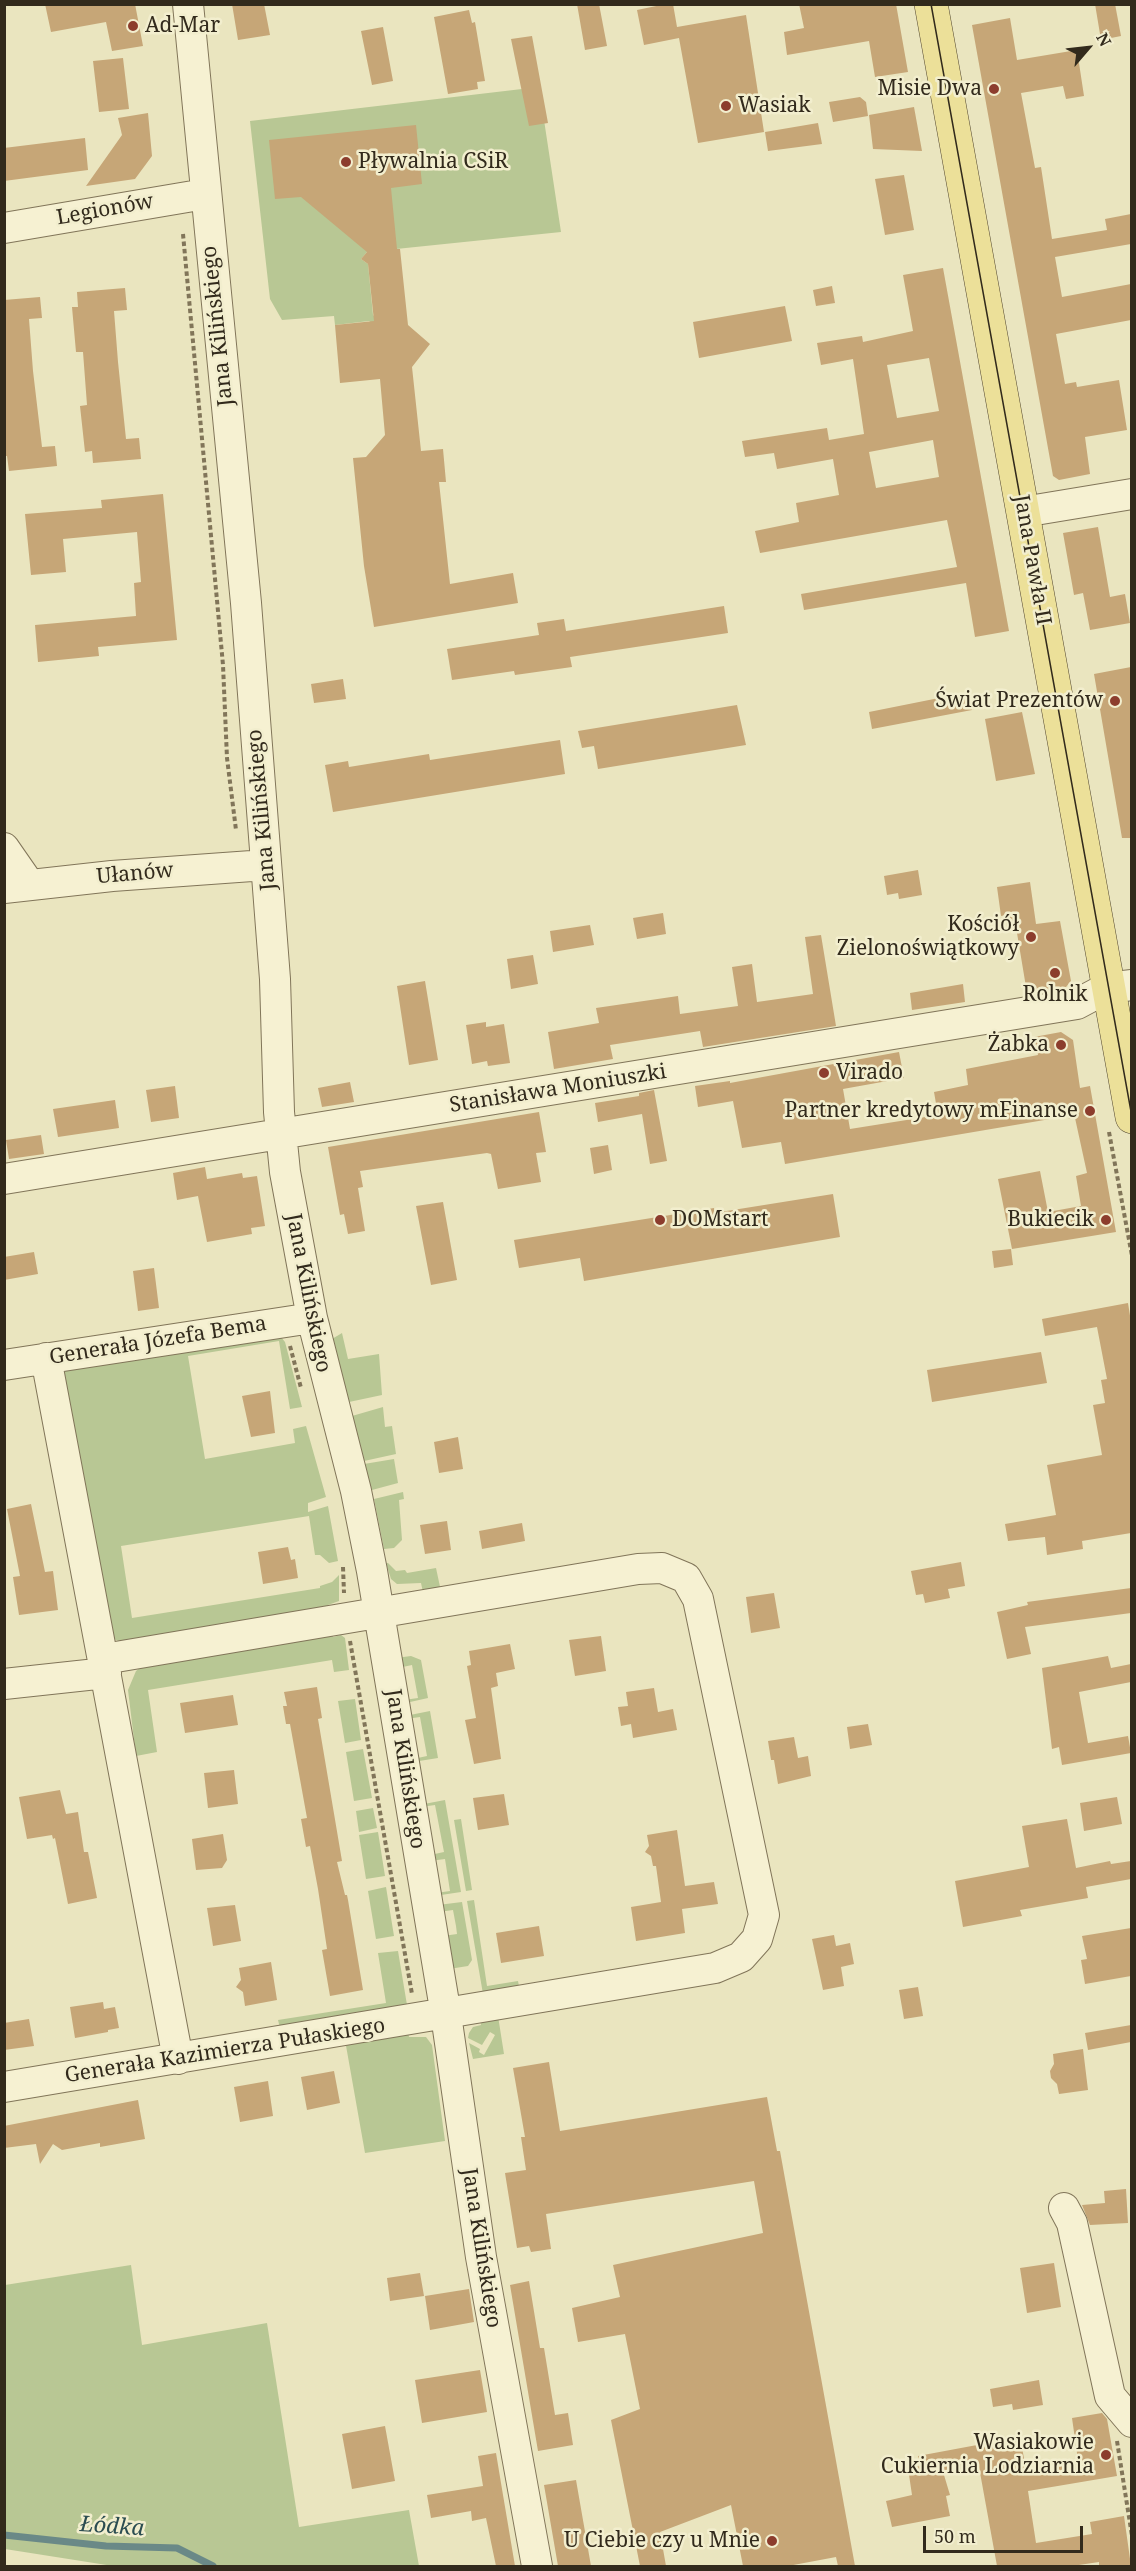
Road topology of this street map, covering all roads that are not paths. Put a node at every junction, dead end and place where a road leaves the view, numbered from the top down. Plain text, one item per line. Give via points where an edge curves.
1 (188, 4) edge
2 (931, 4) edge
3 (194, 195) junction
4 (4, 228) edge
5 (1131, 494) edge
6 (1023, 512) junction
7 (4, 848) edge
8 (253, 866) junction
9 (17, 886) edge
10 (1119, 986) edge
11 (1120, 1123) edge
12 (281, 1135) junction
13 (4, 1179) edge
14 (312, 1318) junction
15 (46, 1358) junction
16 (4, 1365) edge
17 (378, 1613) junction
18 (105, 1666) junction
19 (4, 1684) edge
20 (446, 2015) junction
21 (178, 2059) junction
22 (4, 2087) edge
23 (1064, 2208) dead end
24 (1127, 2417) edge
25 (537, 2566) edge

1 - 3 street, Jana Kilińskiego
2 - 6 main road, Jana Pawła II
3 - 4 street, Legionów
3 - 8 street, Jana Kilińskiego via 246,603
5 - 6 street
6 - 10 main road, Jana Pawła II
7 - 9 street
8 - 9 street, Ułanów
8 - 12 street, Jana Kilińskiego via 277,1011
10 - 11 main road, Jana Pawła II
10 - 12 street, Stanisława Moniuszki via 1077,1004
12 - 13 street, Stanisława Moniuszki
12 - 14 street, Jana Kilińskiego
14 - 15 street, Generała Józefa Bema
14 - 17 street, Jana Kilińskiego via 359,1506
15 - 16 street, Generała Józefa Bema
15 - 18 street
17 - 18 street, Generała Kazimierza Pułaskiego
17 - 20 street, Jana Kilińskiego
17 - 20 street, Generała Kazimierza Pułaskiego via 638,1569 662,1568 686,1578 698,1599 764,1914 757,1939 741,1958 715,1968
18 - 19 street, Generała Kazimierza Pułaskiego
18 - 21 street
20 - 21 street, Generała Kazimierza Pułaskiego
20 - 25 street, Jana Kilińskiego via 481,2257
21 - 22 street, Generała Kazimierza Pułaskiego
23 - 24 street via 1072,2223 1110,2396

